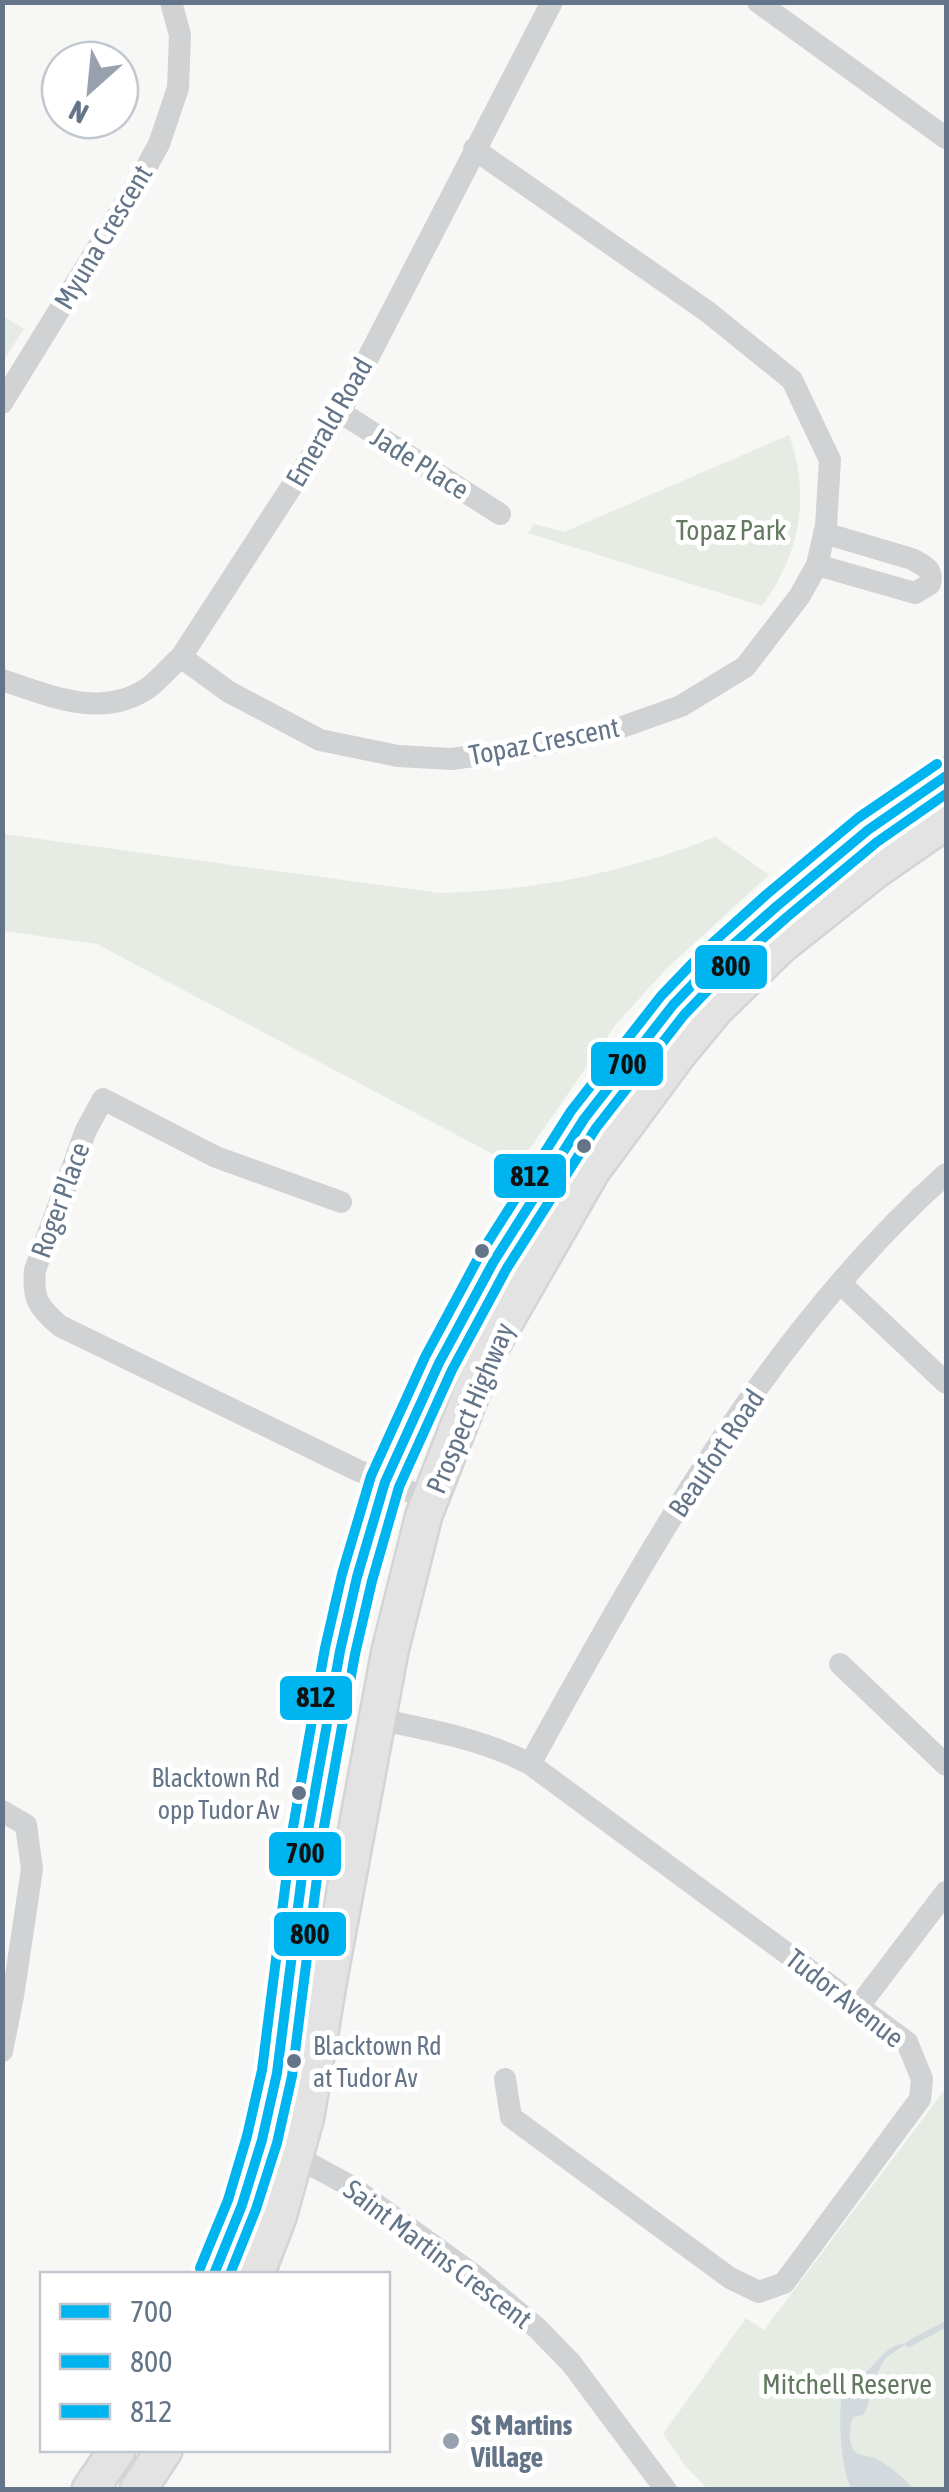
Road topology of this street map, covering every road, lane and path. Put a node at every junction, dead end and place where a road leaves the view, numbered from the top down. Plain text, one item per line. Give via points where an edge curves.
1 (171, 2) edge
2 (552, 2) edge
3 (758, 2) edge
4 (946, 138) edge
5 (474, 150) junction
6 (2, 403) edge
7 (340, 412) junction
8 (500, 514) dead end
9 (824, 533) junction
10 (817, 566) junction
11 (180, 658) junction
12 (2, 680) edge
13 (946, 776) edge
14 (946, 821) edge
15 (946, 1174) edge
16 (341, 1202) dead end
17 (840, 1283) junction
18 (946, 1384) edge
19 (385, 1482) junction
20 (430, 1500) junction
21 (840, 1664) dead end
22 (377, 1719) junction
23 (530, 1764) junction
24 (946, 1765) edge
25 (2, 1812) edge
26 (946, 1892) edge
27 (8, 1996) edge
28 (859, 2006) junction
29 (2, 2052) edge
30 (506, 2079) dead end
31 (262, 2140) junction
32 (296, 2156) junction
33 (215, 2272) edge
34 (257, 2272) edge
35 (116, 2452) edge
36 (163, 2452) edge
37 (90, 2490) edge
38 (138, 2490) edge
39 (666, 2490) edge

1 - 6 street, Myuna Crescent via 180,35 178,88 159,144
2 - 5 street, Emerald Road
3 - 4 street
5 - 7 street, Emerald Road
5 - 9 street, Topaz Crescent via 708,312 792,380 830,460
7 - 8 street, Jade Place
7 - 11 street, Emerald Road
9 - 10 street, Topaz Crescent
9 - 10 street via 912,559 930,571 930,584 915,593
10 - 11 street, Topaz Crescent via 746,667 681,706 608,732 496,754 398,756 320,740
11 - 12 street, Emerald Road via 150,687 91,706
13 - 19 main road via 868,830 718,958 624,1065 494,1261 438,1363
14 - 20 main road, Prospect Highway via 781,945 715,1008 677,1056 592,1170 487,1353
15 - 17 street, Beaufort Road
16 - 19 street, Roger Place via 216,1157 103,1099 86,1130 33,1288 60,1326
17 - 18 street
17 - 23 street, Beaufort Road via 738,1414 627,1589
19 - 20 street, Roger Place
19 - 31 main road via 357,1577 319,1761
20 - 22 main road, Prospect Highway
21 - 24 street
22 - 23 street, Tudor Avenue via 476,1741
22 - 32 main road, Prospect Highway
23 - 28 street, Tudor Avenue
25 - 27 street via 26,1824 32,1870
26 - 28 street
27 - 29 street
28 - 30 street, Tudor Avenue via 908,2042 922,2079 920,2099 784,2283 759,2292 730,2278 512,2117
31 - 32 street, Saint Martins Crescent
31 - 33 main road
32 - 34 main road, Prospect Highway
32 - 39 street, Saint Martins Crescent via 352,2187 537,2328
35 - 37 main road
36 - 38 main road

